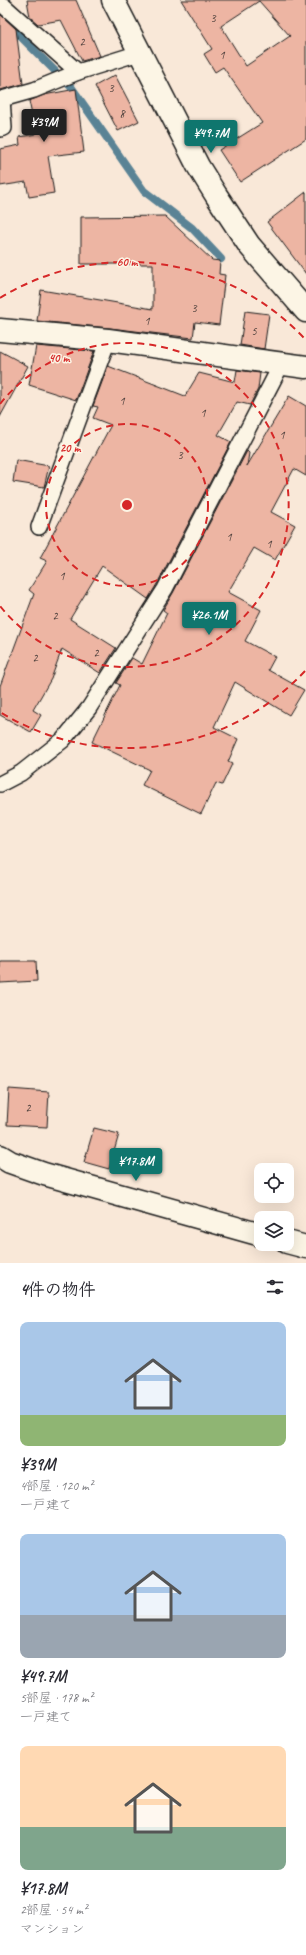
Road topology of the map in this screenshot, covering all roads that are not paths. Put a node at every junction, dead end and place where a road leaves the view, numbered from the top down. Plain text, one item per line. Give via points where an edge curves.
1 (113, 0) edge
2 (0, 4) edge
3 (139, 53) junction
4 (75, 74) junction
5 (0, 129) edge
6 (306, 312) edge
7 (0, 330) edge
8 (108, 340) junction
9 (282, 363) junction
10 (306, 367) edge
11 (39, 527) dead end
12 (0, 784) edge
13 (0, 1156) edge
14 (254, 1233) edge
15 (294, 1244) edge
16 (306, 1247) edge

1 - 3 street
2 - 4 lane
3 - 4 lane
3 - 6 street via 216,195 249,245
4 - 5 lane via 2,99 4,128
7 - 8 street
8 - 9 street
8 - 11 lane
9 - 10 street
9 - 12 lane via 165,589 89,708 63,740 21,772
13 - 14 street via 44,1174
15 - 16 street

